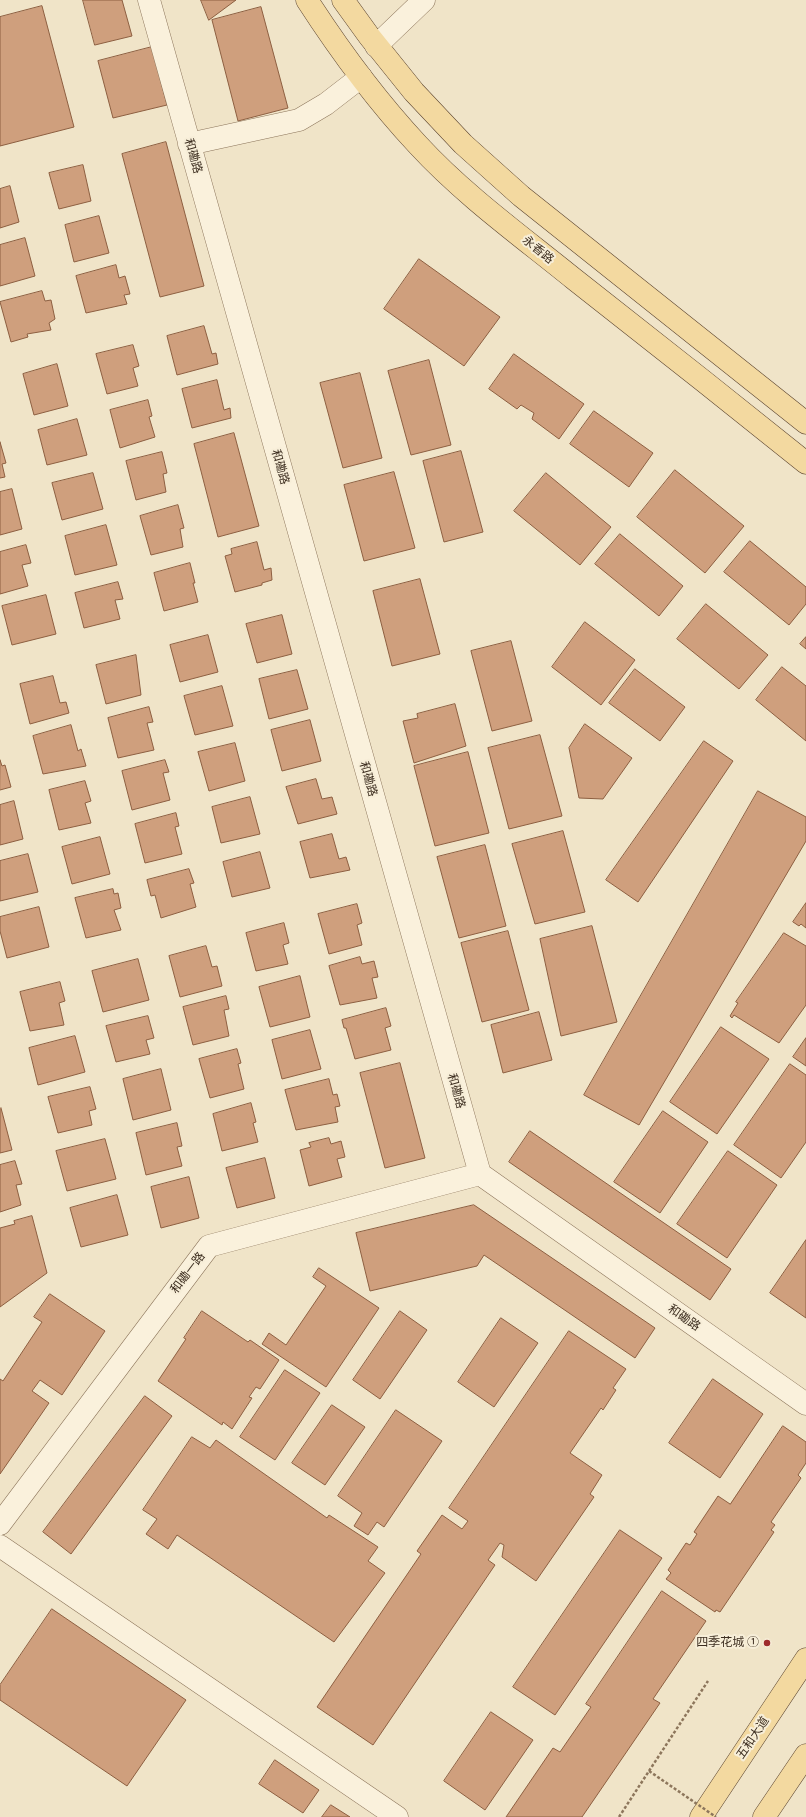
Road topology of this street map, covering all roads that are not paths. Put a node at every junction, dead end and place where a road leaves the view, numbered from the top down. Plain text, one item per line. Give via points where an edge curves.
1 (149, 0) edge
2 (307, 0) edge
3 (343, 0) edge
4 (424, 0) edge
5 (376, 46) junction
6 (361, 78) junction
7 (189, 144) junction
8 (806, 423) edge
9 (806, 463) edge
10 (480, 1174) junction
11 (806, 1404) edge
12 (0, 1524) edge
13 (0, 1546) edge
14 (806, 1659) edge
15 (806, 1755) edge
16 (397, 1817) edge
17 (701, 1817) edge
18 (764, 1817) edge

1 - 7 street, 和磡路
2 - 6 main road, 永香路
3 - 5 main road
4 - 5 street
5 - 8 main road via 414,92 463,144 521,196
6 - 7 street via 299,120
6 - 9 main road, 永香路 via 418,146 468,192
7 - 10 street, 和磡路
10 - 11 street, 和磡路
10 - 12 street, 和磡一路 via 209,1246
13 - 16 street
14 - 17 main road, 五和大道
15 - 18 main road

